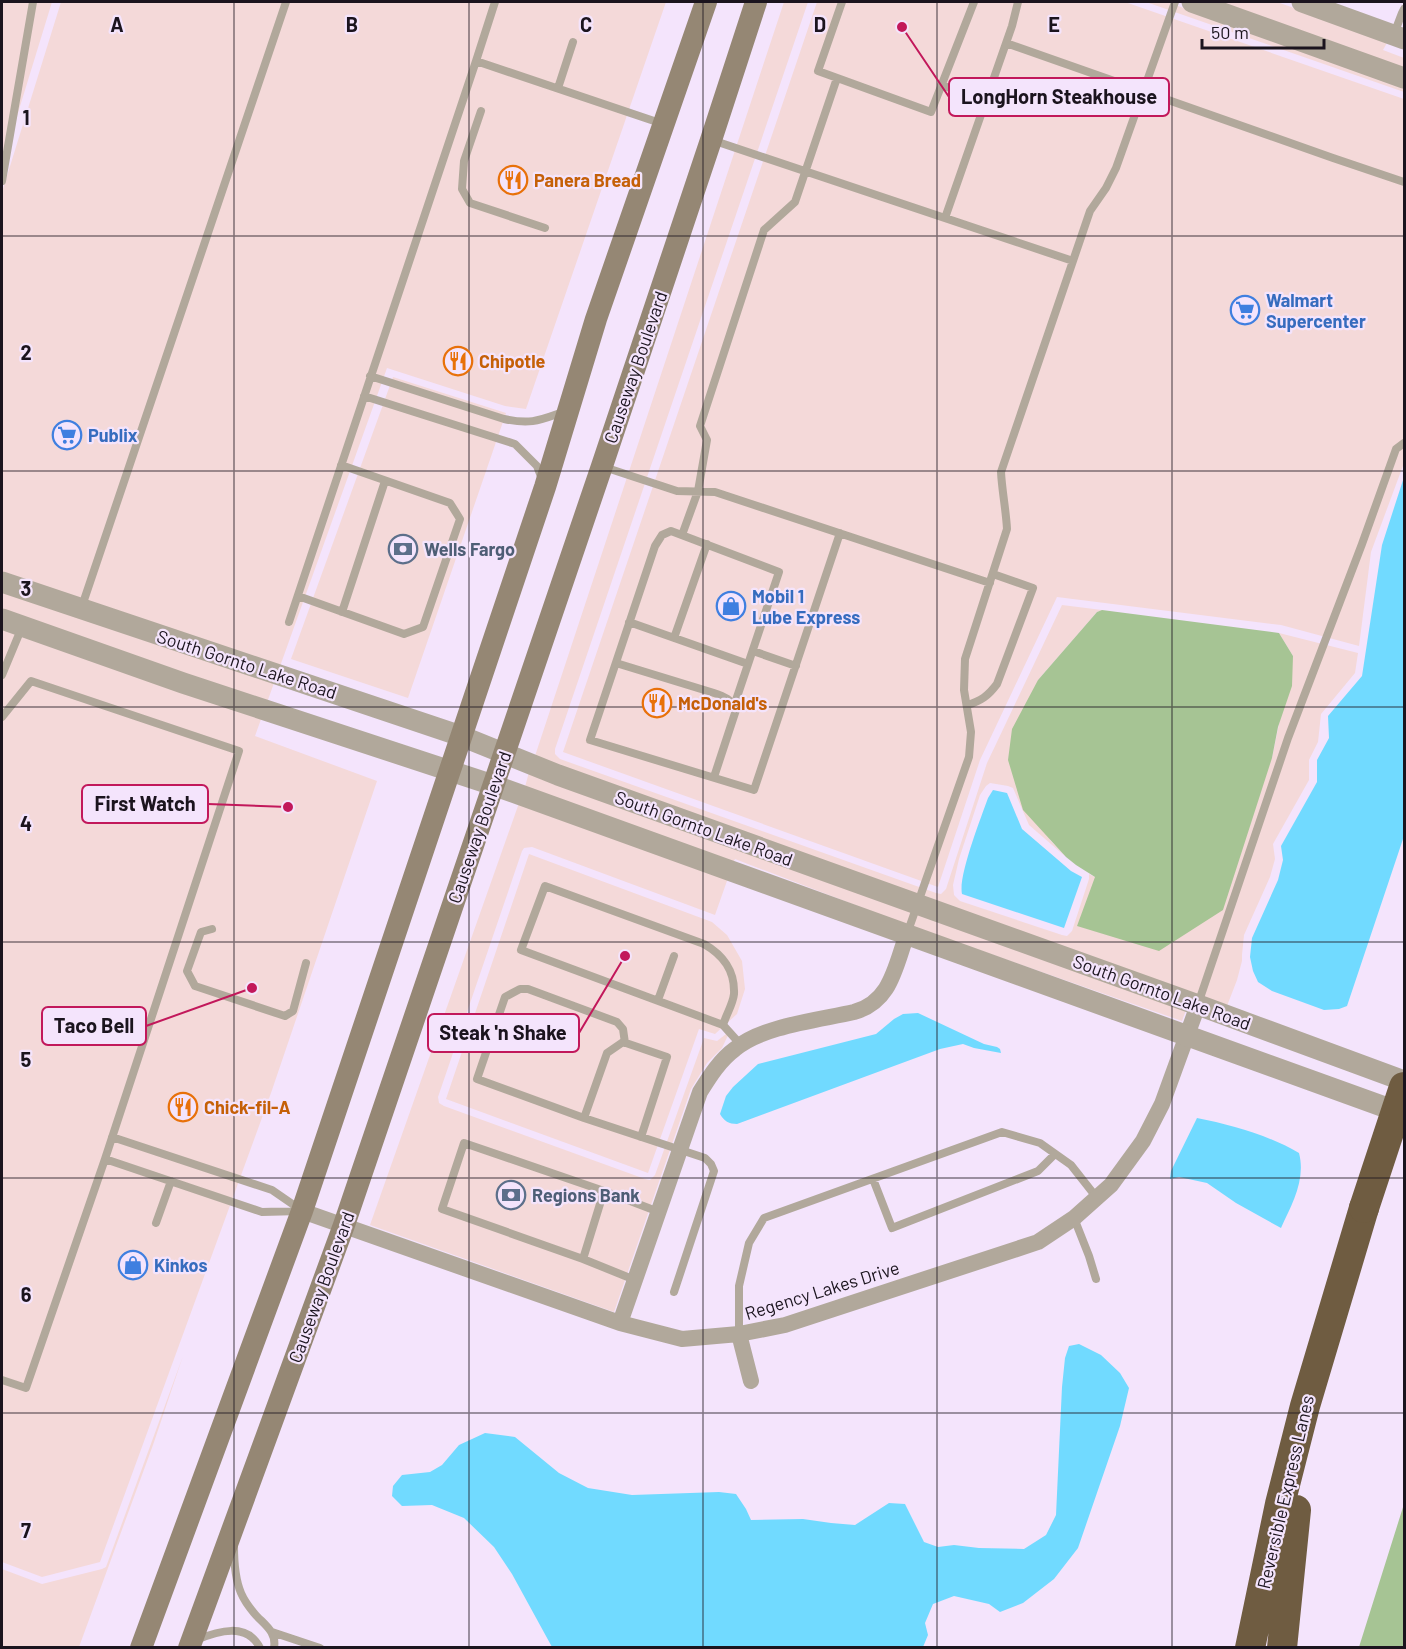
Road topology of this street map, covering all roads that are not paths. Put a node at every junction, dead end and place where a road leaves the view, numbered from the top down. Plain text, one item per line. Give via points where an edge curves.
1 (33, 2) edge
2 (286, 2) edge
3 (495, 2) edge
4 (706, 2) edge
5 (756, 2) edge
6 (842, 2) edge
7 (974, 2) edge
8 (1018, 2) edge
9 (1175, 2) edge
10 (1192, 2) edge
11 (1302, 2) edge
12 (1404, 9) edge
13 (1399, 37) edge
14 (573, 42) dead end
15 (1006, 43) junction
16 (476, 61) junction
17 (837, 78) junction
18 (1404, 78) edge
19 (941, 85) junction
20 (558, 88) junction
21 (1144, 91) junction
22 (986, 100) junction
23 (481, 111) dead end
24 (663, 124) junction
25 (711, 140) junction
26 (805, 171) junction
27 (2, 181) edge
28 (1404, 182) edge
29 (945, 218) junction
30 (544, 228) dead end
31 (1073, 261) junction
32 (370, 376) junction
33 (364, 396) junction
34 (569, 410) junction
35 (1404, 443) edge
36 (341, 465) junction
37 (602, 466) junction
38 (385, 481) junction
39 (545, 487) junction
40 (698, 491) junction
41 (840, 533) junction
42 (682, 535) junction
43 (707, 544) junction
44 (993, 574) junction
45 (3, 583) edge
46 (990, 583) junction
47 (298, 596) junction
48 (81, 609) junction
49 (342, 612) junction
50 (2, 619) edge
51 (289, 622) dead end
52 (629, 622) junction
53 (22, 627) junction
54 (674, 638) junction
55 (753, 651) junction
56 (616, 663) junction
57 (748, 664) junction
58 (796, 666) junction
59 (2, 674) edge
60 (966, 705) junction
61 (734, 706) junction
62 (2, 717) edge
63 (461, 736) junction
64 (504, 753) junction
65 (449, 771) junction
66 (714, 777) junction
67 (493, 785) junction
68 (918, 904) junction
69 (212, 929) dead end
70 (907, 934) junction
71 (674, 956) dead end
72 (306, 963) dead end
73 (658, 1000) junction
74 (1198, 1005) junction
75 (723, 1025) junction
76 (1186, 1036) junction
77 (625, 1043) junction
78 (741, 1044) junction
79 (1404, 1081) edge
80 (1404, 1087) edge
81 (1404, 1114) edge
82 (584, 1118) junction
83 (112, 1137) junction
84 (641, 1137) junction
85 (680, 1150) junction
86 (1055, 1154) junction
87 (105, 1159) junction
88 (873, 1179) junction
89 (171, 1181) junction
90 (604, 1191) junction
91 (1097, 1198) junction
92 (302, 1211) junction
93 (659, 1212) junction
94 (1074, 1218) junction
95 (156, 1223) dead end
96 (344, 1225) junction
97 (583, 1259) junction
98 (1096, 1279) dead end
99 (635, 1280) junction
100 (674, 1292) dead end
101 (621, 1323) junction
102 (739, 1335) junction
103 (1325, 1338) junction
104 (2, 1380) edge
105 (751, 1381) dead end
106 (234, 1525) junction
107 (272, 1632) junction
108 (190, 1645) edge
109 (141, 1647) edge
110 (260, 1647) edge
111 (274, 1647) edge
112 (320, 1647) edge
113 (1250, 1647) edge
114 (1282, 1647) edge

1 - 27 lane
2 - 48 lane
3 - 16 lane
4 - 24 main road
5 - 25 main road, Causeway Boulevard
6 - 17 lane via 818,71
7 - 19 lane
8 - 15 lane
9 - 21 lane
10 - 18 street
11 - 13 street
12 - 13 lane
14 - 20 lane
15 - 21 lane
15 - 22 lane
16 - 20 lane
16 - 32 lane
17 - 19 lane via 931,112
17 - 26 lane
19 - 22 lane
20 - 24 lane
21 - 28 lane
21 - 31 lane via 1116,168 1090,211
22 - 29 lane
23 - 30 lane via 465,161 462,189 470,203
24 - 34 main road
25 - 26 lane
25 - 37 main road, Causeway Boulevard
26 - 29 lane
26 - 40 lane via 795,202 764,230 700,426 706,440
29 - 31 lane
31 - 44 lane via 1001,472 1007,529
32 - 33 lane
32 - 34 lane via 518,423 531,423
33 - 36 lane
33 - 39 lane via 515,444 537,466
34 - 39 main road
35 - 74 lane via 1396,449 1288,738
36 - 38 lane
36 - 47 lane
37 - 40 lane via 677,490
37 - 64 main road, Causeway Boulevard
38 - 49 lane
38 - 49 lane via 450,503 460,519 423,627 404,634
39 - 63 main road
40 - 41 lane via 715,492
40 - 42 lane
41 - 46 lane
41 - 58 lane
42 - 43 lane
42 - 52 lane via 671,531 662,535 655,546
43 - 54 lane
43 - 55 lane via 780,572
44 - 46 lane
44 - 60 lane via 1033,588 997,684 988,696
45 - 48 street, South Gornto Lake Road
46 - 60 lane via 965,659
47 - 49 lane
47 - 51 lane
48 - 63 street, South Gornto Lake Road
50 - 53 street, South Gornto Lake Road
52 - 54 lane
52 - 56 lane
53 - 59 lane
53 - 65 street, South Gornto Lake Road
54 - 57 lane
55 - 57 lane
55 - 58 lane
56 - 61 lane via 726,697
56 - 66 lane via 590,740
57 - 61 lane
58 - 66 lane via 754,790
60 - 68 lane via 972,732 969,757
61 - 66 lane via 736,710
62 - 83 lane via 31,681 239,751
63 - 64 street, South Gornto Lake Road
63 - 65 main road
64 - 67 main road, Causeway Boulevard
64 - 68 street, South Gornto Lake Road
65 - 67 street, South Gornto Lake Road
65 - 92 main road
67 - 70 street, South Gornto Lake Road
67 - 96 main road, Causeway Boulevard
68 - 70 lane
68 - 74 street, South Gornto Lake Road
69 - 72 lane via 201,932 187,971 195,986 285,1016 293,1011
70 - 76 street, South Gornto Lake Road
70 - 78 street via 890,982 865,1009 758,1035
71 - 73 lane
73 - 75 lane
73 - 75 lane via 521,950 545,886 717,951 732,975 734,994
74 - 76 street, Regency Lakes Drive
74 - 79 street, South Gornto Lake Road
75 - 78 lane
76 - 81 street, South Gornto Lake Road
76 - 91 street, Regency Lakes Drive via 1162,1104 1143,1141
77 - 82 lane via 607,1053
77 - 82 lane via 623,1029 617,1022 528,989 520,988 505,997 477,1078
77 - 84 lane via 667,1057
78 - 85 street via 716,1068 700,1092
80 - 103 highway, Reversible Express Lanes, bridge
82 - 84 lane
83 - 87 lane
83 - 92 lane via 272,1190
84 - 85 lane
85 - 93 street
85 - 100 lane via 705,1158 714,1171
86 - 88 lane via 1040,1143 1002,1132
86 - 88 lane via 1038,1171 892,1228
86 - 91 lane via 1071,1166
87 - 89 lane
87 - 104 lane via 26,1388
88 - 102 lane via 764,1218 749,1243 739,1286
89 - 92 lane via 262,1212
89 - 95 lane
90 - 93 lane
90 - 97 lane
90 - 97 lane via 465,1143 442,1209
91 - 94 street, Regency Lakes Drive
92 - 96 street, Regency Lakes Drive
92 - 109 main road
93 - 99 street
94 - 98 lane
94 - 102 street, Regency Lakes Drive via 1038,1242 785,1325
96 - 101 street, Regency Lakes Drive
96 - 106 main road, Causeway Boulevard
97 - 99 lane
99 - 101 street
101 - 102 street, Regency Lakes Drive via 682,1339
102 - 105 street
103 - 113 highway, Reversible Express Lanes via 1280,1504
103 - 114 highway, Reversible Express Lanes via 1295,1517
106 - 107 lane via 234,1561 240,1591 254,1614
106 - 108 main road, Causeway Boulevard
107 - 111 lane
107 - 112 lane
108 - 110 lane via 210,1634 238,1631 247,1632

